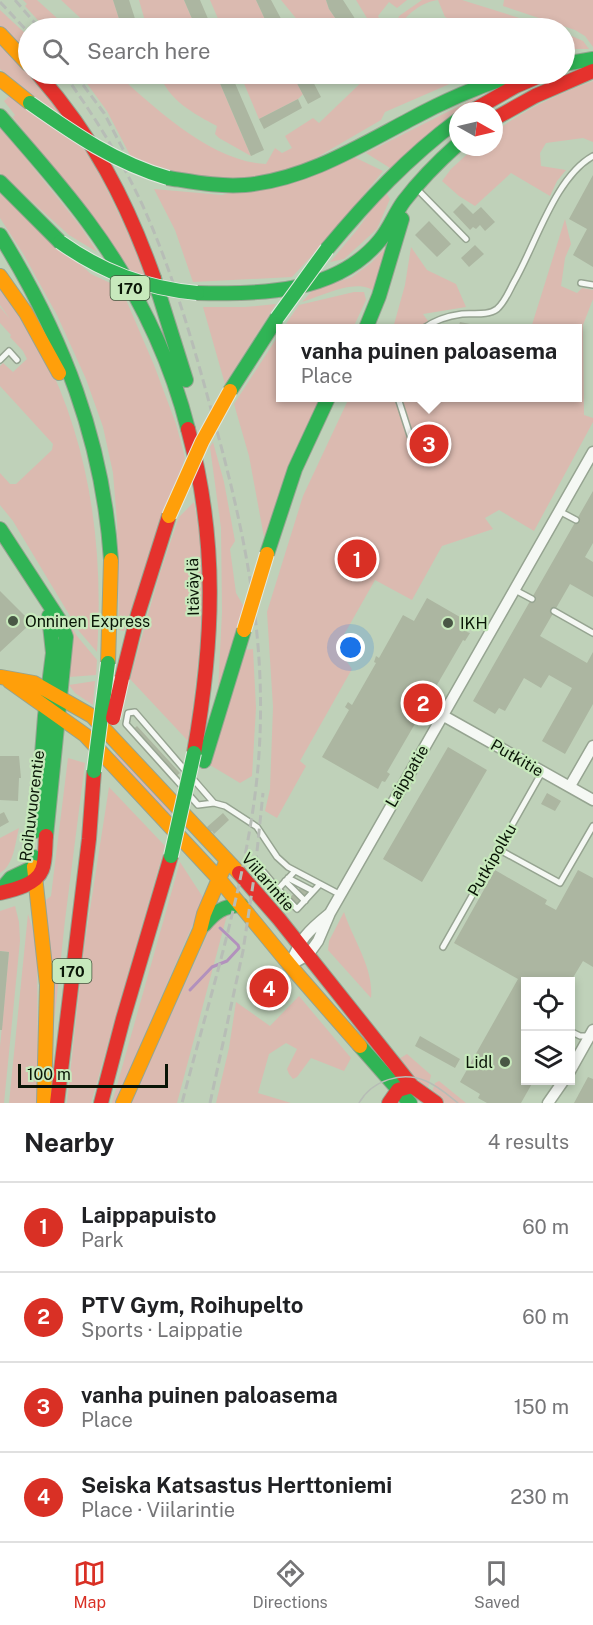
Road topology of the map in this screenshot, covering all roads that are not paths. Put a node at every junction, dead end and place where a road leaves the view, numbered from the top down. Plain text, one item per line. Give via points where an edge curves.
1 (0, 34) edge
2 (18, 53) edge
3 (593, 59) edge
4 (575, 62) edge
5 (593, 71) edge
6 (0, 78) edge
7 (575, 79) edge
8 (46, 84) edge
9 (486, 84) edge
10 (522, 84) edge
11 (563, 84) edge
12 (487, 102) edge
13 (503, 114) edge
14 (0, 116) edge
15 (449, 127) edge
16 (449, 152) edge
17 (593, 156) edge
18 (0, 182) edge
19 (416, 188) junction
20 (0, 235) edge
21 (466, 239) dead end
22 (0, 276) edge
23 (581, 283) dead end
24 (593, 285) edge
25 (368, 324) edge
26 (430, 324) edge
27 (0, 360) edge
28 (17, 360) dead end
29 (326, 402) edge
30 (399, 402) edge
31 (593, 452) edge
32 (416, 454) dead end
33 (104, 488) junction
34 (202, 490) junction
35 (559, 511) junction
36 (576, 520) dead end
37 (0, 530) edge
38 (514, 590) junction
39 (41, 595) junction
40 (532, 598) dead end
41 (554, 611) dead end
42 (593, 633) edge
43 (0, 677) edge
44 (48, 690) junction
45 (61, 697) junction
46 (46, 706) junction
47 (59, 716) junction
48 (442, 716) junction
49 (593, 746) edge
50 (542, 772) junction
51 (98, 776) junction
52 (570, 786) junction
53 (593, 800) edge
54 (214, 803) junction
55 (593, 826) edge
56 (498, 849) junction
57 (171, 856) junction
58 (227, 861) junction
59 (262, 870) dead end
60 (295, 871) junction
61 (34, 873) junction
62 (219, 879) junction
63 (287, 879) junction
64 (320, 884) junction
65 (278, 889) junction
66 (313, 891) junction
67 (0, 892) edge
68 (340, 895) junction
69 (305, 901) junction
70 (241, 905) junction
71 (330, 913) junction
72 (200, 930) junction
73 (298, 943) junction
74 (443, 947) dead end
75 (308, 955) junction
76 (290, 965) junction
77 (575, 1034) edge
78 (592, 1035) edge
79 (575, 1063) edge
80 (561, 1085) edge
81 (563, 1085) edge
82 (412, 1086) junction
83 (398, 1090) junction
84 (409, 1102) edge
85 (44, 1103) edge
86 (57, 1103) edge
87 (101, 1103) edge
88 (123, 1103) edge
89 (389, 1103) edge
90 (436, 1103) edge
91 (548, 1103) edge
92 (556, 1103) edge

1 - 2 main road
3 - 4 main road
5 - 7 main road
6 - 9 main road, bridge via 69,131 138,169 196,184 232,187 270,182 324,165
8 - 34 main road via 101,158 143,248 170,323 190,397
10 - 12 main road
11 - 13 main road
14 - 34 main road, Itäväylä / 170 via 87,221 136,298 175,385
15 - 51 main road, bridge via 393,173 327,249 277,318 202,442 169,516 148,581
16 - 19 main road
17 - 26 lane via 572,171 562,186 517,277 496,310 462,314
18 - 19 main road, bridge via 60,242 97,267 131,282 197,293 266,291 329,278 370,251
19 - 21 lane
19 - 25 main road via 396,235
20 - 33 main road, 170 via 44,308 68,361 88,420
22 - 33 main road via 62,377
23 - 24 lane
27 - 28 lane via 9,351
29 - 57 main road, bridge via 296,469
30 - 32 lane
31 - 35 street, Laippatie
33 - 51 main road, 170, bridge via 111,585
34 - 57 main road, Itäväylä / 170, bridge via 211,585 210,638 194,753
35 - 36 lane
35 - 38 street, Laippatie
37 - 39 main road
38 - 40 lane
38 - 48 street, Laippatie
39 - 44 main road, Roihuvuorentie via 53,633
39 - 45 main road, Roihuvuorentie via 60,621 66,637
41 - 42 lane
43 - 44 main road, Viilarintie via 27,680
43 - 46 main road
44 - 45 main road, Viilarintie
44 - 46 main road, Roihuvuorentie
45 - 47 main road, Roihuvuorentie
45 - 58 main road, Viilarintie via 92,716
46 - 47 main road
46 - 61 main road, Roihuvuorentie
47 - 61 main road, Roihuvuorentie via 44,862 42,870
47 - 62 main road via 85,735
48 - 50 street, Putkitie
48 - 68 street, Laippatie
49 - 52 street
50 - 52 street, Putkitie
50 - 56 lane, Putkipolku
51 - 86 main road, 170
52 - 53 street, Putkitie
54 - 54 lane via 135,712 128,713 126,724 198,805
54 - 60 lane via 257,827 277,857
55 - 56 lane via 560,883
56 - 74 lane, Putkipolku
57 - 87 main road, Itäväylä / 170
58 - 62 main road
58 - 73 main road, Viilarintie
59 - 65 lane
60 - 63 lane
60 - 64 lane
61 - 67 main road, Roihuvuorentie via 13,890
61 - 85 main road via 46,966
62 - 70 main road
62 - 72 main road
63 - 65 lane
63 - 66 lane
63 - 69 lane
64 - 66 lane
64 - 68 lane
65 - 69 lane via 297,909
66 - 69 lane
68 - 71 street, Laippatie
70 - 72 main road via 224,906
70 - 76 main road
71 - 73 street, Laippatie
71 - 75 street, Laippatie via 322,935
72 - 88 main road
73 - 75 main road, Viilarintie
73 - 76 street, Laippatie
75 - 76 street, Laippatie
75 - 82 main road, Viilarintie
76 - 83 main road
77 - 78 lane
78 - 79 street
80 - 91 street
81 - 92 street
82 - 83 main road
82 - 84 main road
82 - 90 main road, Viilarintie
83 - 84 main road
83 - 89 main road

